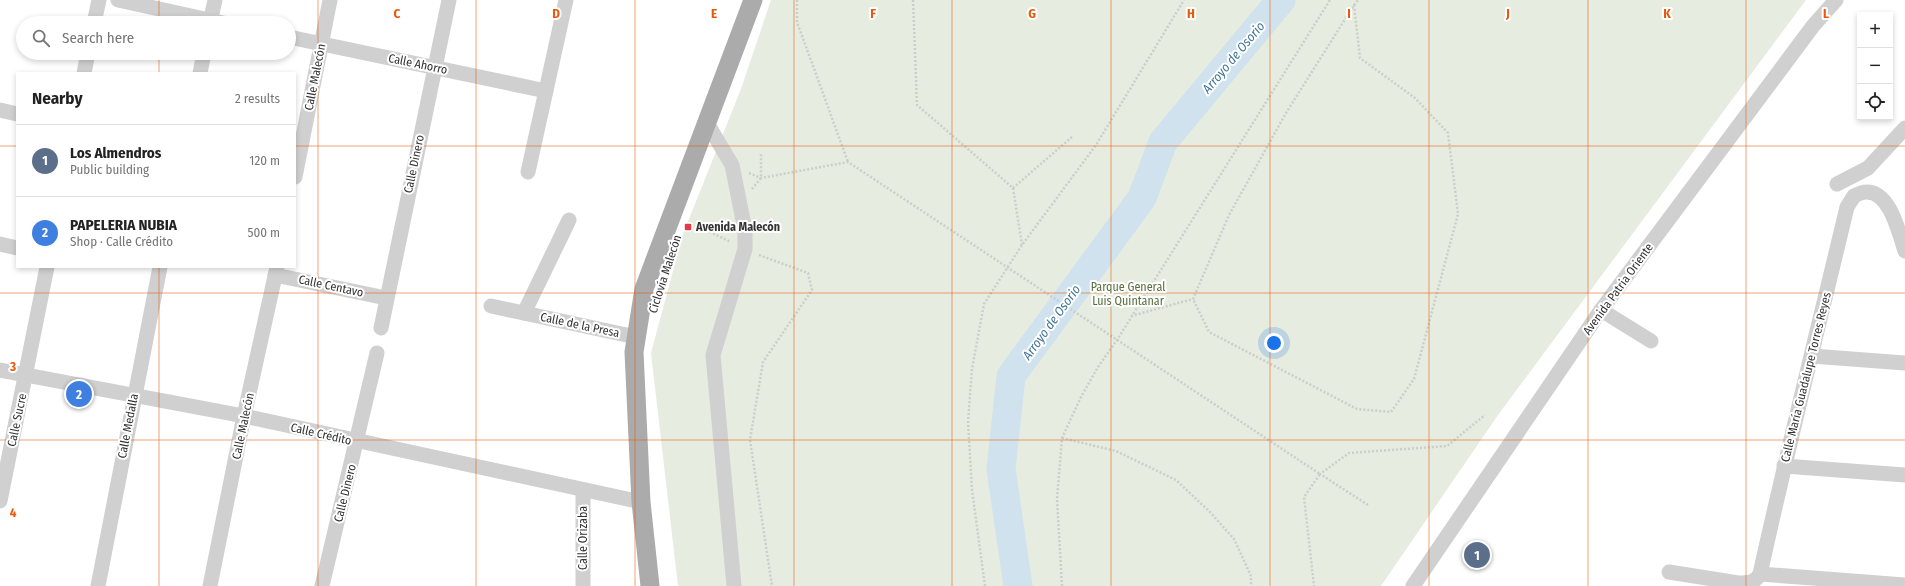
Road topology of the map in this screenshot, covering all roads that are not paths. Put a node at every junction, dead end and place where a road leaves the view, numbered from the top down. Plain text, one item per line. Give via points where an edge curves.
1 (98, 0) edge
2 (118, 0) edge
3 (215, 0) edge
4 (330, 0) edge
5 (449, 0) edge
6 (566, 0) edge
7 (753, 0) edge
8 (1836, 0) edge
9 (95, 16) edge
10 (189, 16) edge
11 (215, 16) edge
12 (296, 38) edge
13 (322, 44) junction
14 (87, 60) edge
15 (203, 60) edge
16 (434, 67) junction
17 (84, 72) edge
18 (200, 72) edge
19 (546, 91) junction
20 (0, 110) edge
21 (16, 114) edge
22 (707, 123) junction
23 (1905, 128) edge
24 (296, 172) edge
25 (528, 172) dead end
26 (1837, 184) dead end
27 (570, 220) dead end
28 (0, 244) edge
29 (16, 248) edge
30 (1905, 251) edge
31 (47, 268) edge
32 (160, 268) edge
33 (276, 271) edge
34 (386, 298) junction
35 (491, 306) dead end
36 (1601, 310) junction
37 (524, 313) junction
38 (381, 328) dead end
39 (636, 337) junction
40 (1651, 340) dead end
41 (377, 353) dead end
42 (1812, 356) junction
43 (1905, 363) edge
44 (0, 370) edge
45 (26, 376) junction
46 (134, 396) junction
47 (244, 416) junction
48 (357, 442) junction
49 (1784, 466) junction
50 (1905, 475) edge
51 (583, 490) junction
52 (0, 497) edge
53 (641, 502) junction
54 (1669, 572) dead end
55 (1760, 574) junction
56 (1817, 582) edge
57 (1905, 585) edge
58 (98, 586) edge
59 (210, 586) edge
60 (322, 586) edge
61 (583, 586) edge
62 (650, 586) edge
63 (734, 586) edge
64 (1413, 586) edge

1 - 9 street
2 - 10 street
3 - 11 street
4 - 13 street, Calle Malecón
5 - 16 street, Calle Dinero
6 - 19 street
7 - 22 main road
8 - 36 street, Avenida Patria Oriente via 1813,26
12 - 13 street, Calle Ahorro
13 - 16 street, Calle Ahorro
13 - 24 street, Calle Malecón
14 - 17 street
15 - 18 street
16 - 19 street, Calle Ahorro
16 - 34 street, Calle Dinero
19 - 25 street
20 - 21 street
22 - 39 main road via 644,289
22 - 63 street via 732,166 745,230 745,249 713,355
23 - 26 street via 1868,168
27 - 37 street
28 - 29 street
30 - 42 street, Calle María Guadalupe Torres Reyes via 1889,208 1880,196 1866,192 1854,196 1847,207
31 - 45 street, Calle Sucre
32 - 46 street, Calle Medalla
33 - 34 street, Calle Centavo
33 - 47 street, Calle Malecón
34 - 38 street, Calle Dinero
35 - 37 street, Calle de la Presa
36 - 40 street
36 - 64 street, Avenida Patria Oriente
37 - 39 street, Calle de la Presa
39 - 53 main road via 634,352
41 - 48 street, Calle Dinero
42 - 43 street
42 - 49 street, Calle María Guadalupe Torres Reyes
44 - 45 street, Calle Crédito
45 - 46 street, Calle Crédito
45 - 52 street, Calle Sucre
46 - 47 street, Calle Crédito
46 - 58 street, Calle Medalla
47 - 48 street, Calle Crédito
47 - 59 street, Calle Malecón
48 - 51 street, Calle Crédito
48 - 60 street, Calle Dinero
49 - 50 street
49 - 55 street, Calle María Guadalupe Torres Reyes
51 - 53 street, Calle Crédito
51 - 61 street, Calle Orizaba
53 - 62 main road
54 - 55 street via 1750,583
55 - 56 street
56 - 57 street

